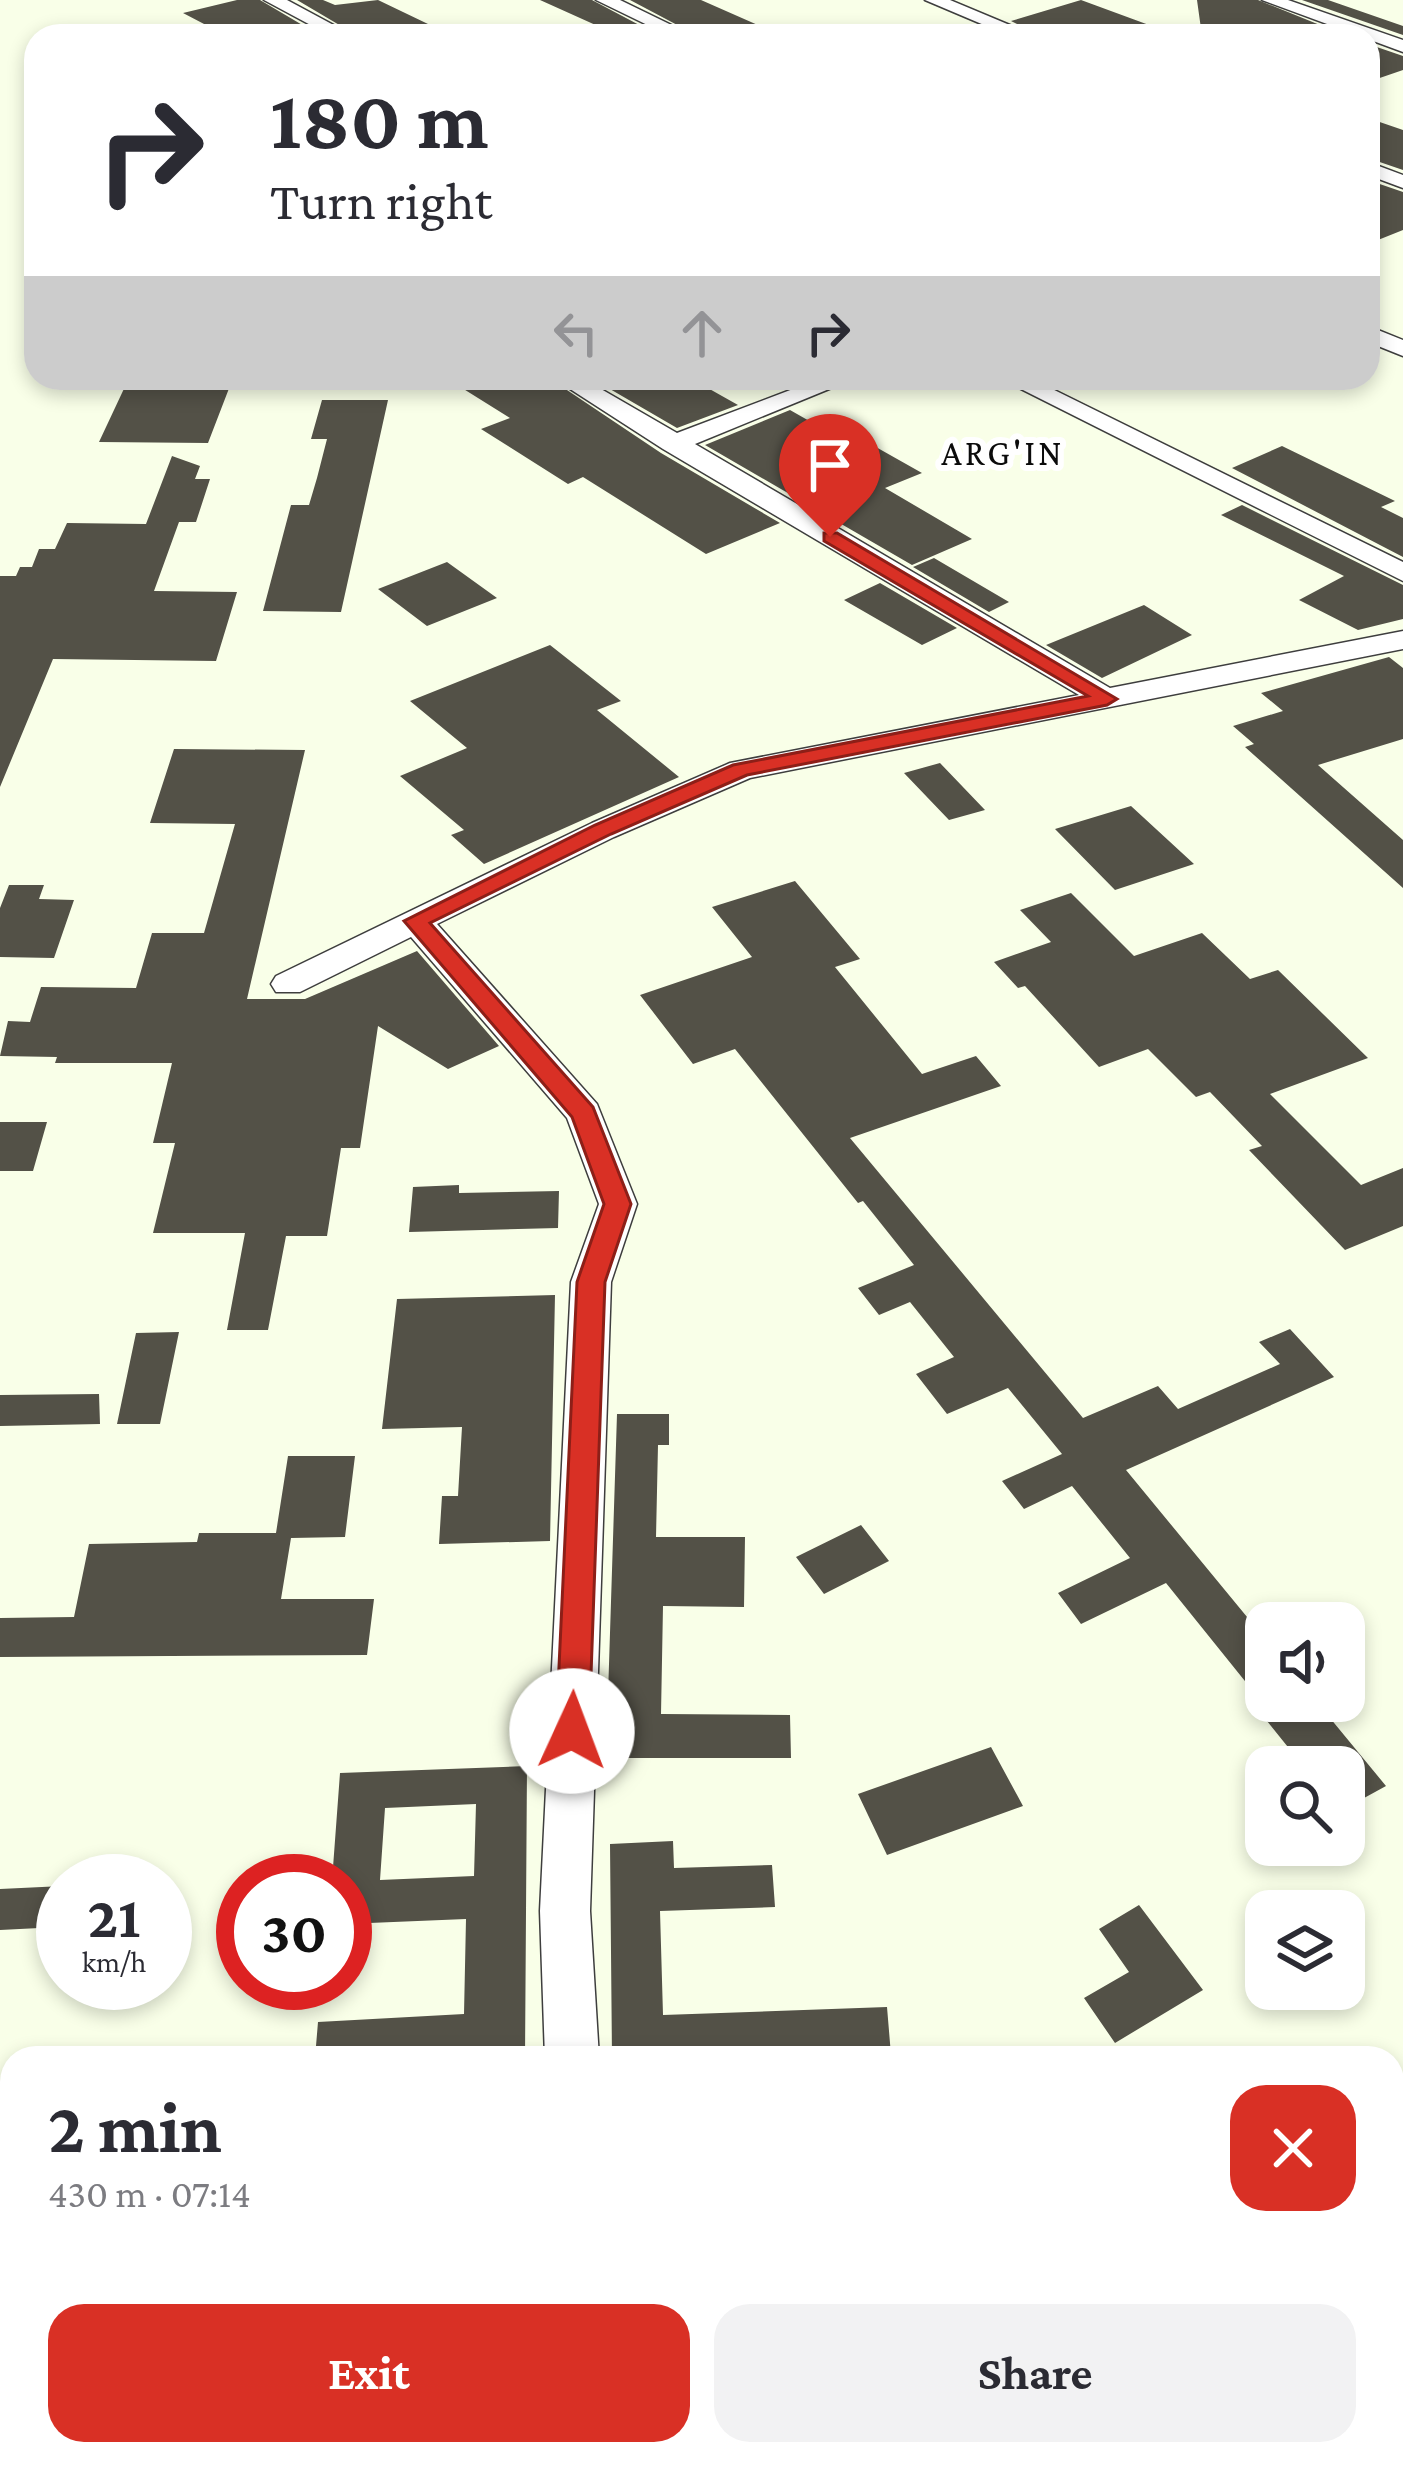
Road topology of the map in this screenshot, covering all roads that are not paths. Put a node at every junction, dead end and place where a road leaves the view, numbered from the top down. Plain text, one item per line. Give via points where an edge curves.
1 (273, 0) edge
2 (605, 0) edge
3 (934, 0) edge
4 (1270, 0) edge
5 (321, 24) edge
6 (658, 24) edge
7 (997, 24) edge
8 (1339, 24) edge
9 (584, 390) edge
10 (813, 390) edge
11 (1035, 390) edge
12 (672, 444) junction
13 (1403, 573) edge
14 (1403, 640) edge
15 (1107, 699) junction
16 (416, 921) junction
17 (289, 984) dead end
18 (571, 2046) edge

1 - 5 street
2 - 6 street
3 - 7 street
4 - 8 street
9 - 12 street
10 - 12 street
11 - 13 street
12 - 15 street
14 - 15 street
15 - 16 street via 741,770
16 - 17 street
16 - 18 street via 584,1113 618,1204 591,1282 565,1911

